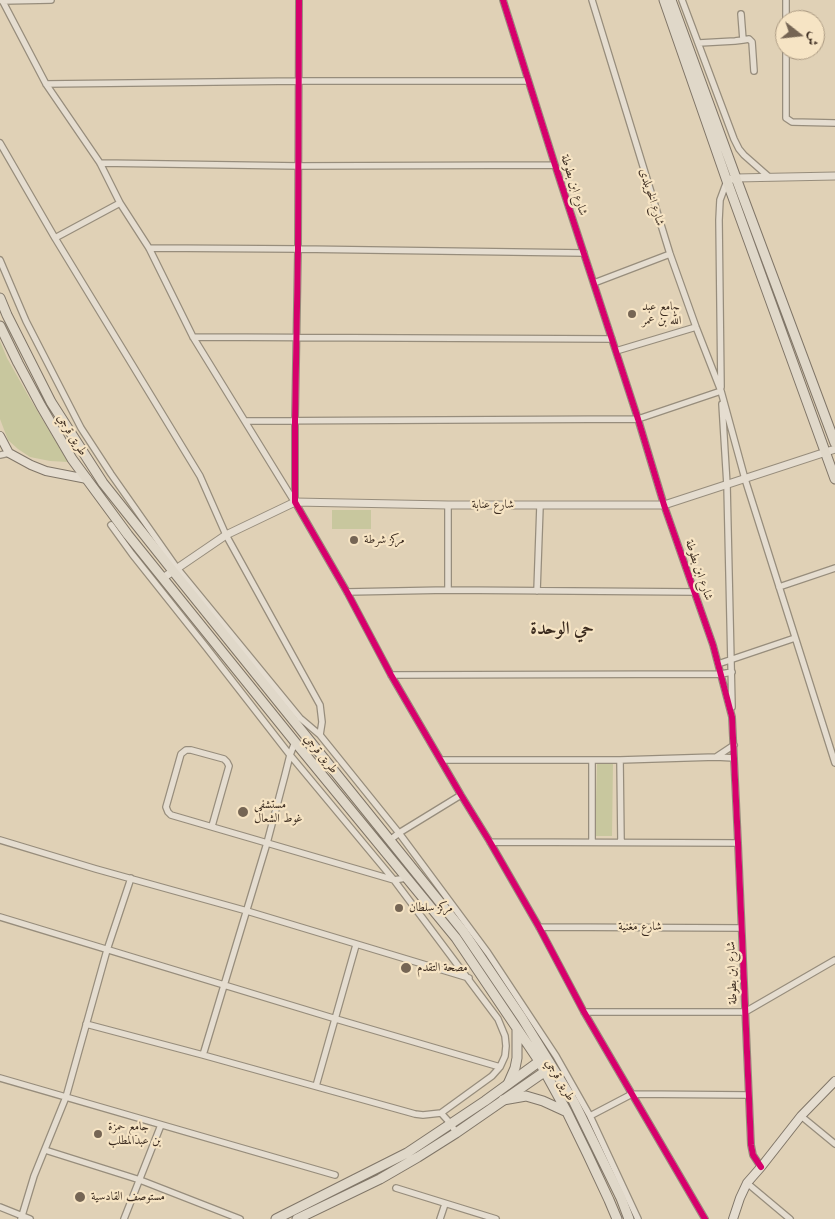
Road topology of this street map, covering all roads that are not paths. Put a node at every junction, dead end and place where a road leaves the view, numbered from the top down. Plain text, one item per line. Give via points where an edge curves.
1 (2, 0) edge
2 (51, 0) edge
3 (299, 0) edge
4 (503, 0) edge
5 (592, 0) edge
6 (664, 0) edge
7 (672, 0) edge
8 (682, 0) edge
9 (741, 14) dead end
10 (742, 40) junction
11 (699, 43) junction
12 (786, 60) edge
13 (754, 71) dead end
14 (528, 80) junction
15 (299, 81) junction
16 (46, 84) junction
17 (835, 122) edge
18 (0, 143) edge
19 (100, 163) junction
20 (555, 165) junction
21 (299, 166) junction
22 (835, 176) edge
23 (769, 178) junction
24 (732, 180) junction
25 (120, 203) junction
26 (55, 238) junction
27 (149, 248) junction
28 (298, 249) junction
29 (584, 254) junction
30 (670, 254) junction
31 (0, 260) edge
32 (594, 282) junction
33 (0, 298) edge
34 (0, 326) edge
35 (696, 327) junction
36 (193, 337) junction
37 (297, 337) junction
38 (612, 339) junction
39 (616, 351) junction
40 (721, 391) junction
41 (638, 419) junction
42 (246, 421) junction
43 (296, 421) junction
44 (0, 436) edge
45 (835, 443) edge
46 (830, 450) edge
47 (9, 453) junction
48 (0, 455) edge
49 (745, 478) junction
50 (87, 479) junction
51 (835, 479) edge
52 (727, 485) junction
53 (295, 502) junction
54 (448, 505) junction
55 (664, 505) junction
56 (540, 506) junction
57 (111, 525) dead end
58 (226, 535) junction
59 (835, 568) edge
60 (175, 569) junction
61 (163, 578) junction
62 (779, 587) junction
63 (448, 590) junction
64 (537, 591) junction
65 (347, 592) junction
66 (695, 592) junction
67 (795, 638) junction
68 (731, 660) junction
69 (718, 664) junction
70 (732, 672) junction
71 (721, 674) junction
72 (391, 675) junction
73 (732, 717) junction
74 (320, 735) junction
75 (294, 742) junction
76 (734, 745) junction
77 (290, 755) junction
78 (716, 757) junction
79 (734, 758) junction
80 (441, 760) junction
81 (592, 760) junction
82 (620, 760) junction
83 (835, 763) edge
84 (461, 795) junction
85 (212, 826) junction
86 (399, 833) junction
87 (0, 840) edge
88 (390, 840) junction
89 (490, 842) junction
90 (592, 842) junction
91 (621, 842) junction
92 (267, 843) junction
93 (738, 843) junction
94 (130, 878) junction
95 (406, 878) junction
96 (394, 880) junction
97 (247, 911) junction
98 (0, 918) edge
99 (539, 927) junction
100 (741, 928) junction
101 (463, 931) junction
102 (456, 938) junction
103 (356, 945) junction
104 (107, 950) junction
105 (835, 960) edge
106 (469, 978) junction
107 (225, 985) junction
108 (584, 1012) junction
109 (745, 1012) junction
110 (336, 1019) junction
111 (86, 1024) junction
112 (517, 1029) junction
113 (203, 1055) junction
114 (543, 1059) junction
115 (500, 1067) junction
116 (549, 1069) junction
117 (0, 1078) edge
118 (835, 1081) edge
119 (508, 1084) junction
120 (316, 1086) junction
121 (632, 1094) junction
122 (748, 1095) junction
123 (66, 1097) junction
124 (503, 1100) junction
125 (567, 1112) junction
126 (441, 1113) junction
127 (590, 1116) junction
128 (801, 1116) junction
129 (451, 1124) junction
130 (161, 1125) junction
131 (456, 1133) junction
132 (835, 1144) edge
133 (45, 1150) junction
134 (761, 1168) junction
135 (335, 1175) dead end
136 (140, 1180) junction
137 (747, 1183) junction
138 (396, 1188) dead end
139 (445, 1204) junction
140 (0, 1207) edge
141 (21, 1218) edge
142 (30, 1219) edge
143 (124, 1219) edge
144 (240, 1219) edge
145 (276, 1219) edge
146 (297, 1219) edge
147 (440, 1219) edge
148 (496, 1219) edge
149 (617, 1219) edge
150 (629, 1219) edge
151 (638, 1219) edge
152 (705, 1219) edge
153 (733, 1219) edge
154 (790, 1219) edge

1 - 2 street
1 - 16 street
3 - 15 street
4 - 14 street, شارع ابن بطوطة
5 - 30 street, شارع الخويلدى
6 - 24 main road
7 - 24 main road
8 - 11 street
9 - 10 street
10 - 11 street
10 - 13 street via 752,42
11 - 23 street via 734,139 744,155
12 - 17 street via 786,118 792,122
14 - 15 street
14 - 20 street, شارع ابن بطوطة
15 - 16 street
15 - 21 street
16 - 19 street
18 - 26 street
19 - 21 street
19 - 25 street
20 - 21 street
20 - 29 street, شارع ابن بطوطة
21 - 28 street
22 - 23 street
23 - 24 street
24 - 40 street via 720,200
24 - 45 main road
24 - 46 main road
25 - 26 street
25 - 27 street
26 - 58 street via 200,476
27 - 28 street
27 - 36 street
28 - 29 street
28 - 37 street
29 - 32 street, شارع ابن بطوطة
30 - 32 street
30 - 35 street, شارع الخويلدى
31 - 60 street via 26,321 82,428
32 - 38 street, شارع ابن بطوطة
33 - 60 main road, طريق قرجي via 51,402 92,467
34 - 50 main road, طريق قرجي via 41,406
35 - 39 street
35 - 40 street, شارع الخويلدى
36 - 37 street
36 - 42 street
37 - 38 street
37 - 43 street
38 - 39 street, شارع ابن بطوطة
39 - 41 street, شارع ابن بطوطة
40 - 41 street
40 - 49 street
40 - 52 street
41 - 43 street
41 - 55 street, شارع ابن بطوطة
42 - 43 street
42 - 53 street
43 - 53 street
44 - 47 main road
46 - 49 street, شارع عنابة
46 - 51 main road
47 - 48 street
47 - 50 main road via 31,466
49 - 52 street, شارع عنابة
49 - 62 street
50 - 61 main road, طريق قرجي
52 - 55 street, شارع عنابة
52 - 68 street
53 - 54 street, شارع عنابة
53 - 58 street, شارع عنابة
53 - 65 street
54 - 56 street, شارع عنابة
54 - 63 street
55 - 56 street, شارع عنابة
55 - 66 street, شارع ابن بطوطة
56 - 64 street
57 - 77 street
58 - 60 street, شارع عنابة
58 - 74 street via 320,705
59 - 62 street
60 - 61 street, شارع عنابة
60 - 74 street via 300,718
60 - 88 main road, طريق قرجي
61 - 75 main road, طريق قرجي
62 - 67 street
63 - 64 street
63 - 65 street
64 - 66 street
65 - 72 street
66 - 69 street, شارع ابن بطوطة
67 - 68 street
67 - 83 street
68 - 69 street
68 - 70 street
69 - 71 street, شارع ابن بطوطة
70 - 71 street
70 - 73 street
71 - 72 street
71 - 73 street, شارع ابن بطوطة
72 - 80 street
73 - 76 street, شارع ابن بطوطة
74 - 86 street
75 - 77 street
75 - 95 main road, طريق قرجي
76 - 78 street
76 - 79 street, شارع ابن بطوطة
77 - 92 street
77 - 96 street
78 - 79 street
78 - 82 street
79 - 93 street, شارع ابن بطوطة
80 - 81 street
80 - 84 street
81 - 82 street
81 - 90 street
82 - 91 street
84 - 86 street
84 - 89 street
85 - 85 street via 228,762 186,750 181,754 166,806 168,812
85 - 92 street
86 - 88 street
86 - 127 street via 488,954 556,1056
87 - 94 street
88 - 101 main road, طريق قرجي
89 - 90 street
89 - 99 street
90 - 91 street
91 - 93 street
92 - 96 street
92 - 97 street
93 - 100 street, شارع ابن بطوطة
94 - 97 street
94 - 104 street
95 - 96 street
95 - 102 main road, طريق قرجي
96 - 106 street
97 - 103 street
97 - 107 street
98 - 104 street
99 - 100 street, شارع مغنية
99 - 108 street
100 - 109 street, شارع ابن بطوطة
101 - 102 main road
101 - 114 main road, طريق قرجي via 522,1018
102 - 112 main road, طريق قرجي
103 - 106 street
103 - 110 street
104 - 107 street
104 - 111 street
105 - 109 street
106 - 115 street via 498,1018 505,1036 505,1056
107 - 110 street
107 - 113 street
108 - 109 street
108 - 121 street
109 - 122 street, شارع ابن بطوطة
110 - 115 street
110 - 120 street
111 - 113 street
111 - 123 street
112 - 114 main road, طريق قرجي
112 - 119 main road via 517,1058
113 - 120 street
114 - 116 main road, طريق قرجي
114 - 119 main road
115 - 126 street
116 - 124 main road
116 - 125 main road, طريق قرجي
116 - 150 main road, طريق قرجي via 574,1102
117 - 123 street
118 - 128 main road
119 - 129 main road
120 - 126 street via 415,1114
121 - 122 street
121 - 127 street
121 - 152 street
122 - 134 street, شارع ابن بطوطة via 750,1145
123 - 130 street
123 - 133 street
124 - 125 main road via 526,1096
124 - 131 main road
125 - 149 main road, طريق قرجي
126 - 129 street
127 - 151 street
128 - 132 street
128 - 134 main road
129 - 131 street
129 - 145 main road via 407,1153
130 - 135 street
130 - 136 street
131 - 146 main road via 380,1179
133 - 136 street
133 - 141 street
134 - 137 main road
136 - 143 street
136 - 144 street
137 - 153 main road
137 - 154 street
138 - 139 street
139 - 147 street
139 - 148 street
140 - 141 street
141 - 142 street

